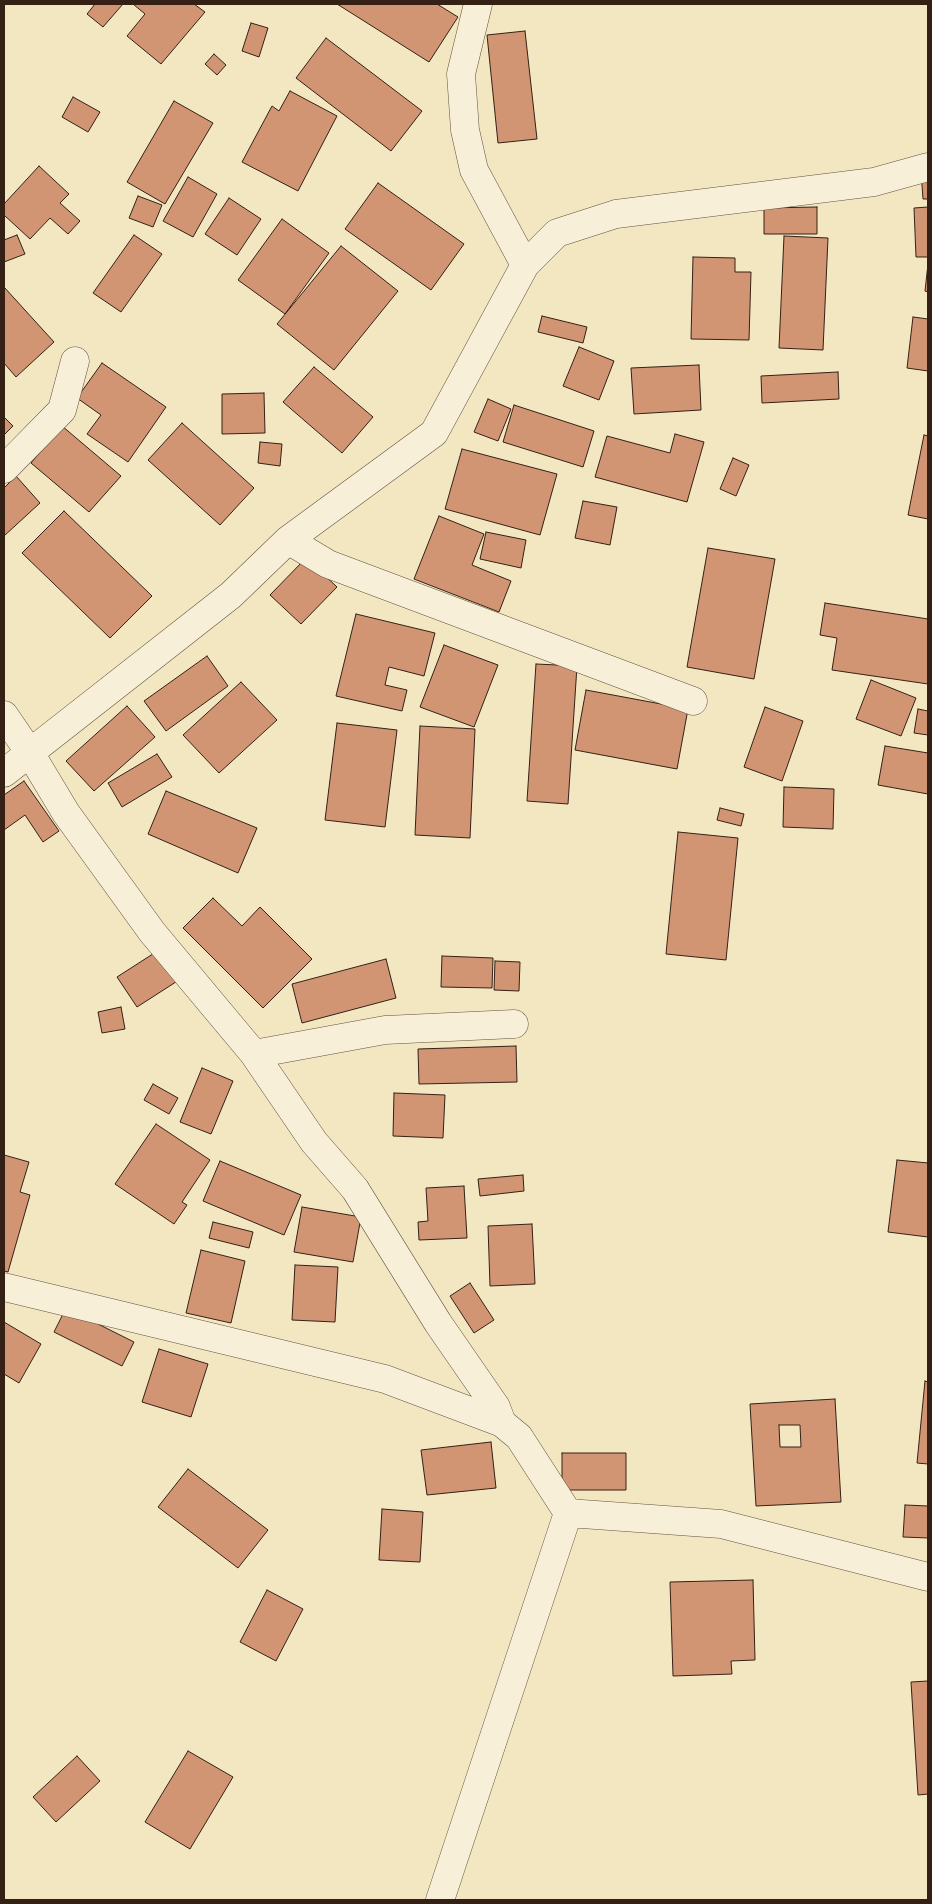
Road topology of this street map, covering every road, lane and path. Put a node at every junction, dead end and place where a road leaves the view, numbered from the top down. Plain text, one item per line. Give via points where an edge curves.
1 (478, 4) edge
2 (928, 167) edge
3 (526, 265) junction
4 (75, 360) dead end
5 (4, 469) edge
6 (288, 540) junction
7 (693, 700) dead end
8 (4, 715) edge
9 (30, 753) junction
10 (4, 773) edge
11 (514, 1024) dead end
12 (254, 1054) junction
13 (4, 1287) edge
14 (502, 1423) junction
15 (568, 1513) junction
16 (928, 1577) edge
17 (440, 1900) edge

1 - 3 street via 461,74 465,130 474,170
2 - 3 street via 874,182 616,214 557,233
3 - 6 street via 434,433
4 - 5 street via 62,410
6 - 7 street via 328,564
6 - 9 street via 231,596
8 - 9 street
9 - 10 street
9 - 12 street via 66,813 152,932
11 - 12 street via 385,1030
12 - 14 street via 314,1142 355,1189 438,1323 496,1407
13 - 14 street via 386,1379
14 - 15 street via 519,1437
15 - 16 street via 721,1524
15 - 17 street

